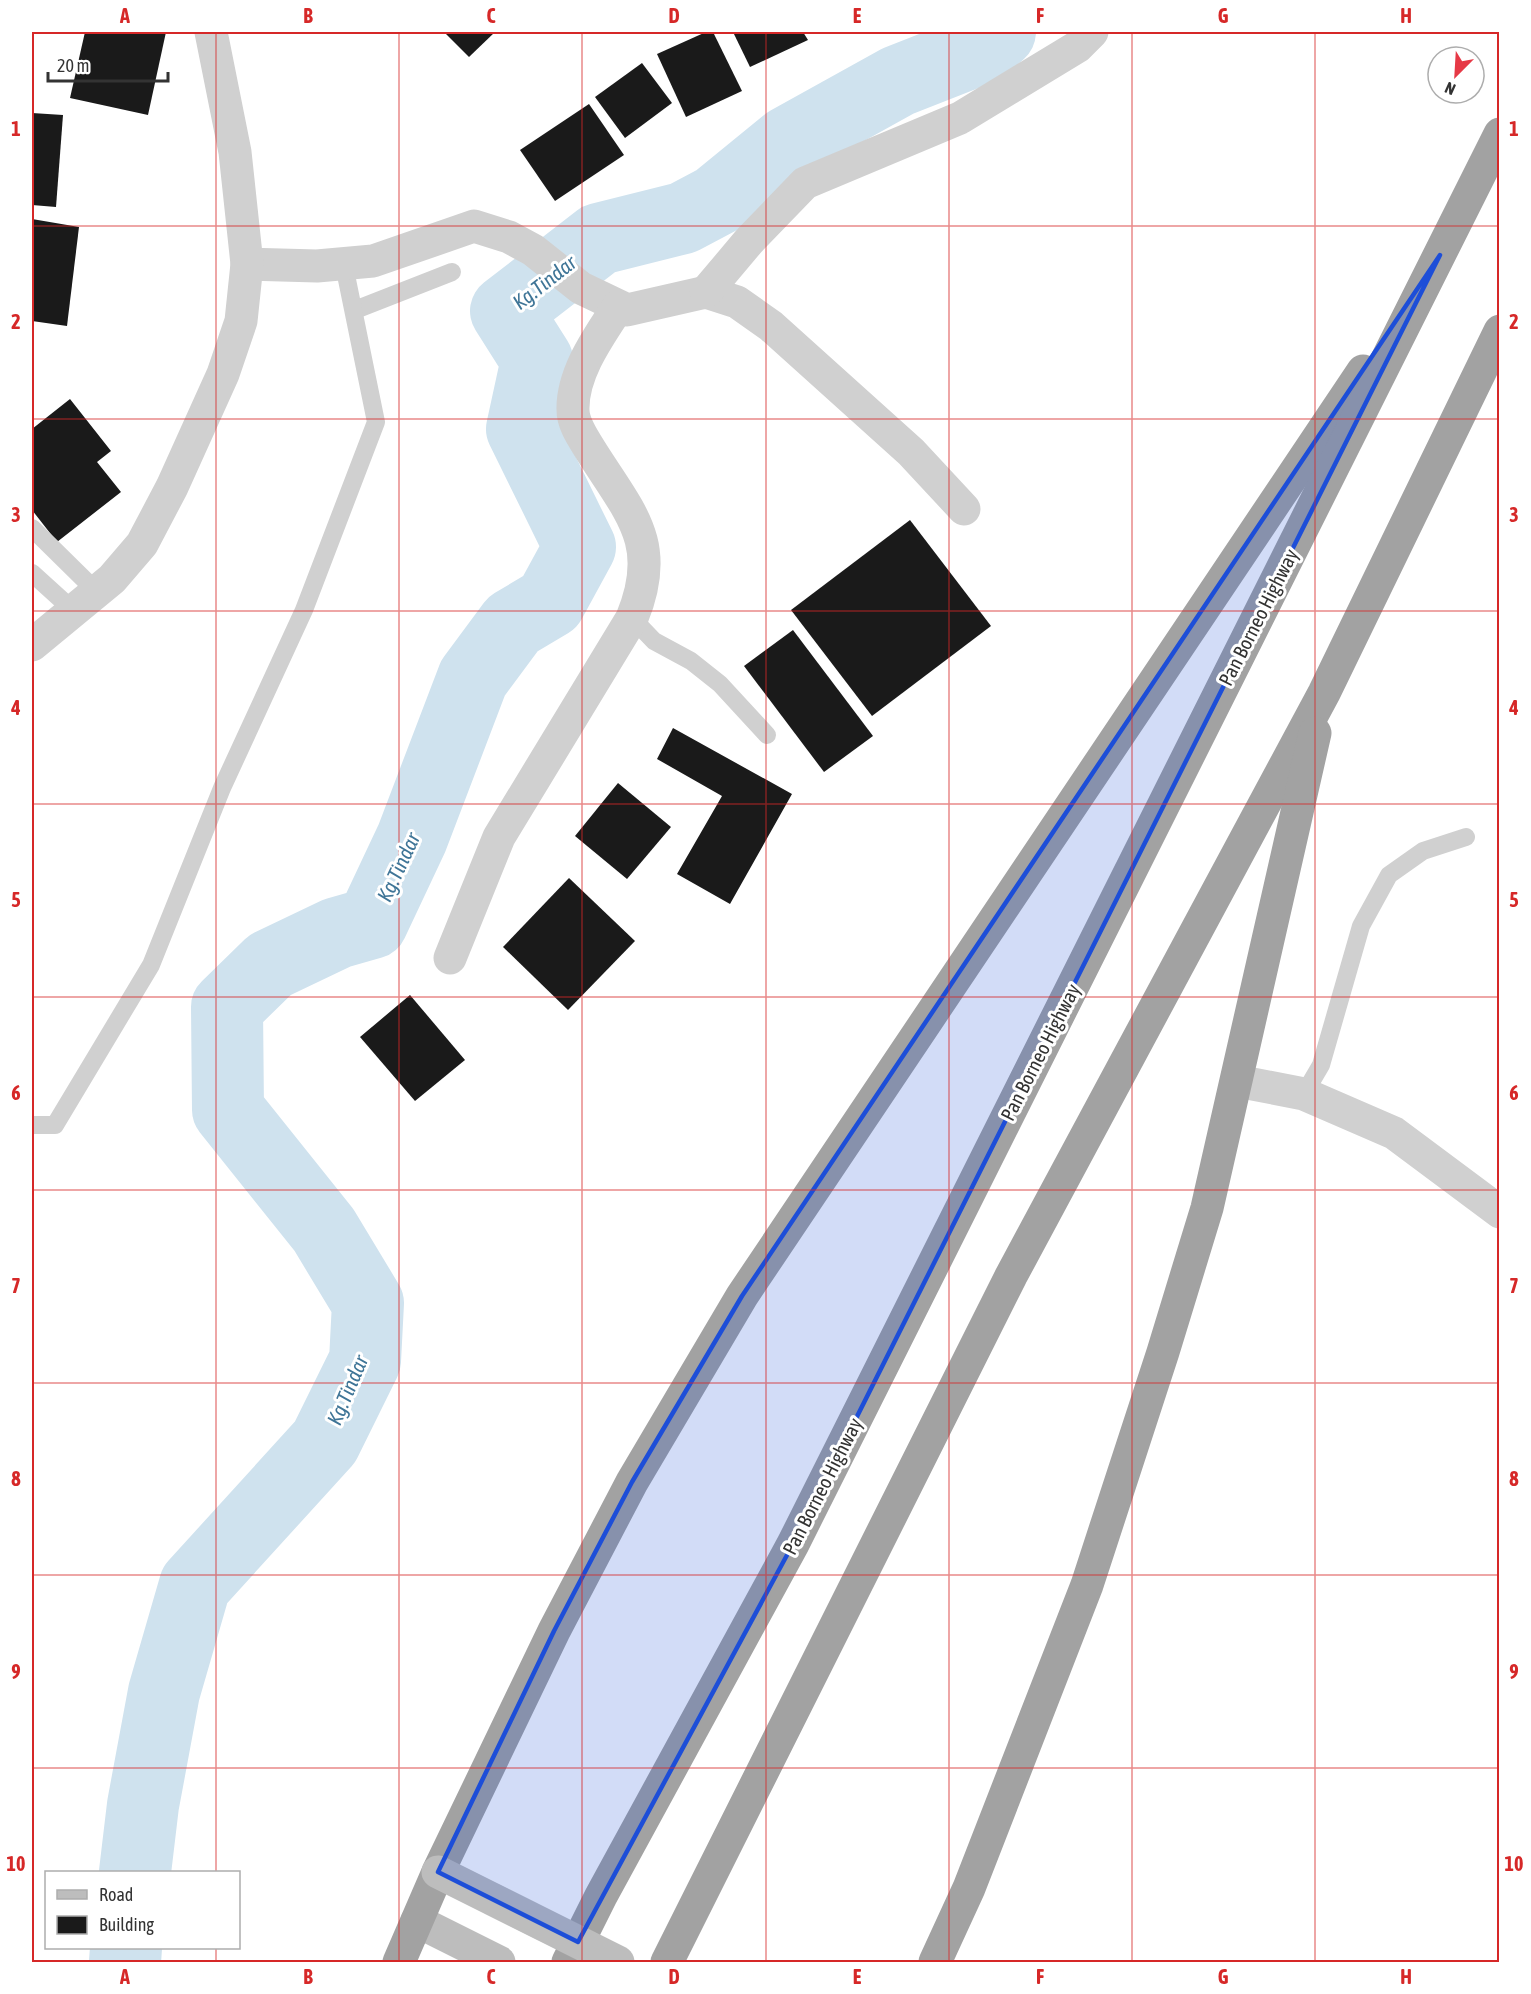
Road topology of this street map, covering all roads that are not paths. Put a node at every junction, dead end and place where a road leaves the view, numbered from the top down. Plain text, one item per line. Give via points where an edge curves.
1 (211, 32) edge
2 (1092, 32) edge
3 (1500, 134) edge
4 (1440, 255) junction
5 (247, 264) junction
6 (344, 265) junction
7 (452, 272) dead end
8 (706, 292) junction
9 (618, 307) junction
10 (355, 310) junction
11 (1500, 331) edge
12 (964, 509) dead end
13 (32, 528) edge
14 (32, 573) edge
15 (86, 602) junction
16 (632, 618) junction
17 (32, 645) edge
18 (1324, 693) junction
19 (767, 735) dead end
20 (1466, 837) dead end
21 (450, 958) dead end
22 (1237, 1081) junction
23 (1304, 1094) junction
24 (32, 1125) edge
25 (1500, 1212) edge
26 (438, 1872) junction
27 (417, 1921) junction
28 (399, 1962) edge
29 (499, 1962) edge
30 (568, 1962) edge
31 (618, 1962) edge
32 (667, 1962) edge
33 (936, 1962) edge

1 - 5 street via 235,152
2 - 8 street via 1077,47 960,118 806,183
3 - 4 highway, Pan Borneo Highway
4 - 26 highway via 742,1296 621,1504 554,1631
4 - 30 highway, Pan Borneo Highway via 793,1544
5 - 6 street
5 - 15 street via 237,332 223,374 172,487 141,544
6 - 9 street via 374,261 474,226 534,250 581,288
6 - 10 lane
7 - 10 lane
8 - 9 street via 678,296 645,308
8 - 12 street via 737,302 771,326 911,452
9 - 16 street via 584,366 573,412 579,432 643,538 646,571 642,595
10 - 24 lane via 376,422 304,610 222,788 151,965 55,1125
11 - 18 highway
13 - 15 lane
14 - 15 lane
15 - 17 street
16 - 19 lane via 654,640 691,661 720,684
16 - 21 street via 499,837
18 - 22 highway
18 - 32 highway via 1011,1276
20 - 23 lane via 1423,851 1389,875 1361,926 1321,1065
22 - 23 street
22 - 33 highway via 1207,1208 1087,1585 969,1888
23 - 25 street via 1394,1133
26 - 27 highway
26 - 31 main road, bridge
27 - 28 highway
27 - 29 main road

